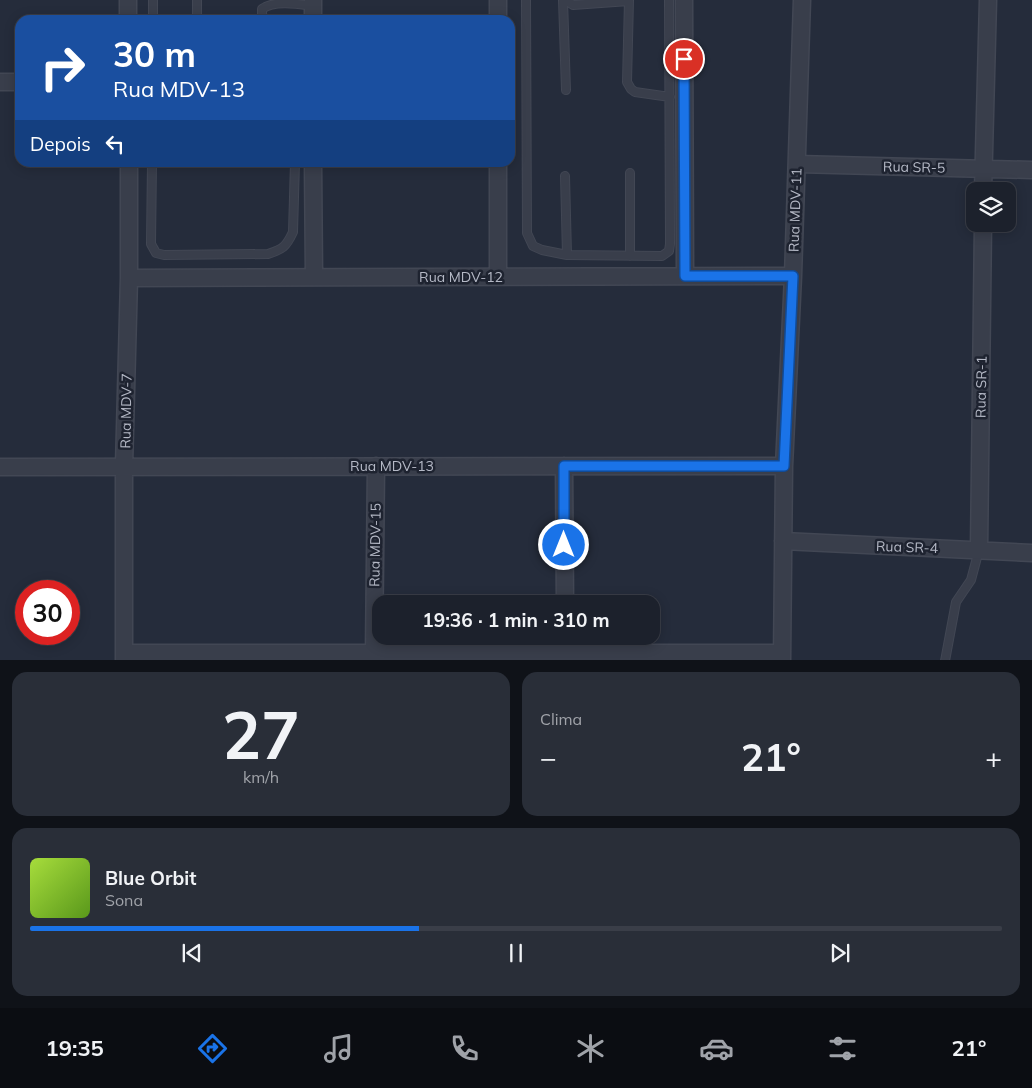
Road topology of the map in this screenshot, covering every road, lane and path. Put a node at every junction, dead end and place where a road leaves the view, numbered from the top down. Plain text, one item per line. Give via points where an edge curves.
1 (128, 0) edge
2 (153, 0) edge
3 (197, 0) edge
4 (498, 0) edge
5 (526, 0) edge
6 (564, 0) edge
7 (669, 0) edge
8 (684, 0) edge
9 (802, 0) edge
10 (988, 0) edge
11 (629, 1) edge
12 (313, 9) edge
13 (128, 15) edge
14 (153, 15) edge
15 (197, 15) edge
16 (262, 15) edge
17 (498, 15) edge
18 (0, 82) edge
19 (15, 82) edge
20 (566, 90) dead end
21 (670, 97) junction
22 (797, 164) junction
23 (129, 167) edge
24 (152, 167) edge
25 (295, 167) edge
26 (313, 167) edge
27 (498, 167) edge
28 (983, 169) junction
29 (1032, 170) edge
30 (630, 173) dead end
31 (565, 176) dead end
32 (983, 182) edge
33 (982, 232) edge
34 (567, 255) junction
35 (630, 256) junction
36 (685, 276) junction
37 (793, 276) junction
38 (314, 277) junction
39 (498, 277) junction
40 (129, 278) junction
41 (124, 466) junction
42 (376, 466) junction
43 (564, 466) junction
44 (784, 466) junction
45 (0, 467) edge
46 (783, 541) junction
47 (979, 550) junction
48 (1032, 553) edge
49 (565, 595) edge
50 (565, 645) edge
51 (374, 653) junction
52 (565, 653) junction
53 (124, 657) edge
54 (781, 657) edge
55 (945, 660) edge

1 - 13 street
2 - 14 lane
3 - 15 lane
4 - 17 street
5 - 34 lane via 527,233 533,246
6 - 11 lane via 573,5
6 - 20 lane
7 - 21 lane
8 - 36 street
9 - 22 street, Rua MDV-11
10 - 28 street
11 - 21 lane via 627,82 635,92
12 - 16 lane via 286,2 267,5 262,9
18 - 19 street
21 - 35 lane via 669,251 662,256
22 - 28 street, Rua SR-5
22 - 37 street, Rua MDV-11
23 - 40 street, Rua MDV-7
24 - 25 lane via 151,244 156,253 268,254 282,250 292,232
26 - 38 street
27 - 39 street
28 - 29 street, Rua SR-5
28 - 32 street
30 - 35 lane
31 - 34 lane
33 - 47 street, Rua SR-1
34 - 35 lane
36 - 37 street, Rua MDV-12
36 - 39 street, Rua MDV-12
37 - 44 street, Rua MDV-11
38 - 39 street, Rua MDV-12
38 - 40 street, Rua MDV-12
40 - 41 street, Rua MDV-7
41 - 42 street, Rua MDV-13
41 - 45 street, Rua MDV-13
41 - 53 street, Rua MDV-7
42 - 43 street, Rua MDV-13
42 - 51 street, Rua MDV-15
43 - 44 street, Rua MDV-13
43 - 49 street
44 - 46 street, Rua MDV-11
46 - 47 street, Rua SR-4
46 - 54 street, Rua MDV-11
47 - 48 street, Rua SR-4
47 - 55 lane via 971,580 956,602
50 - 52 street
51 - 52 street
51 - 53 street
52 - 54 street

